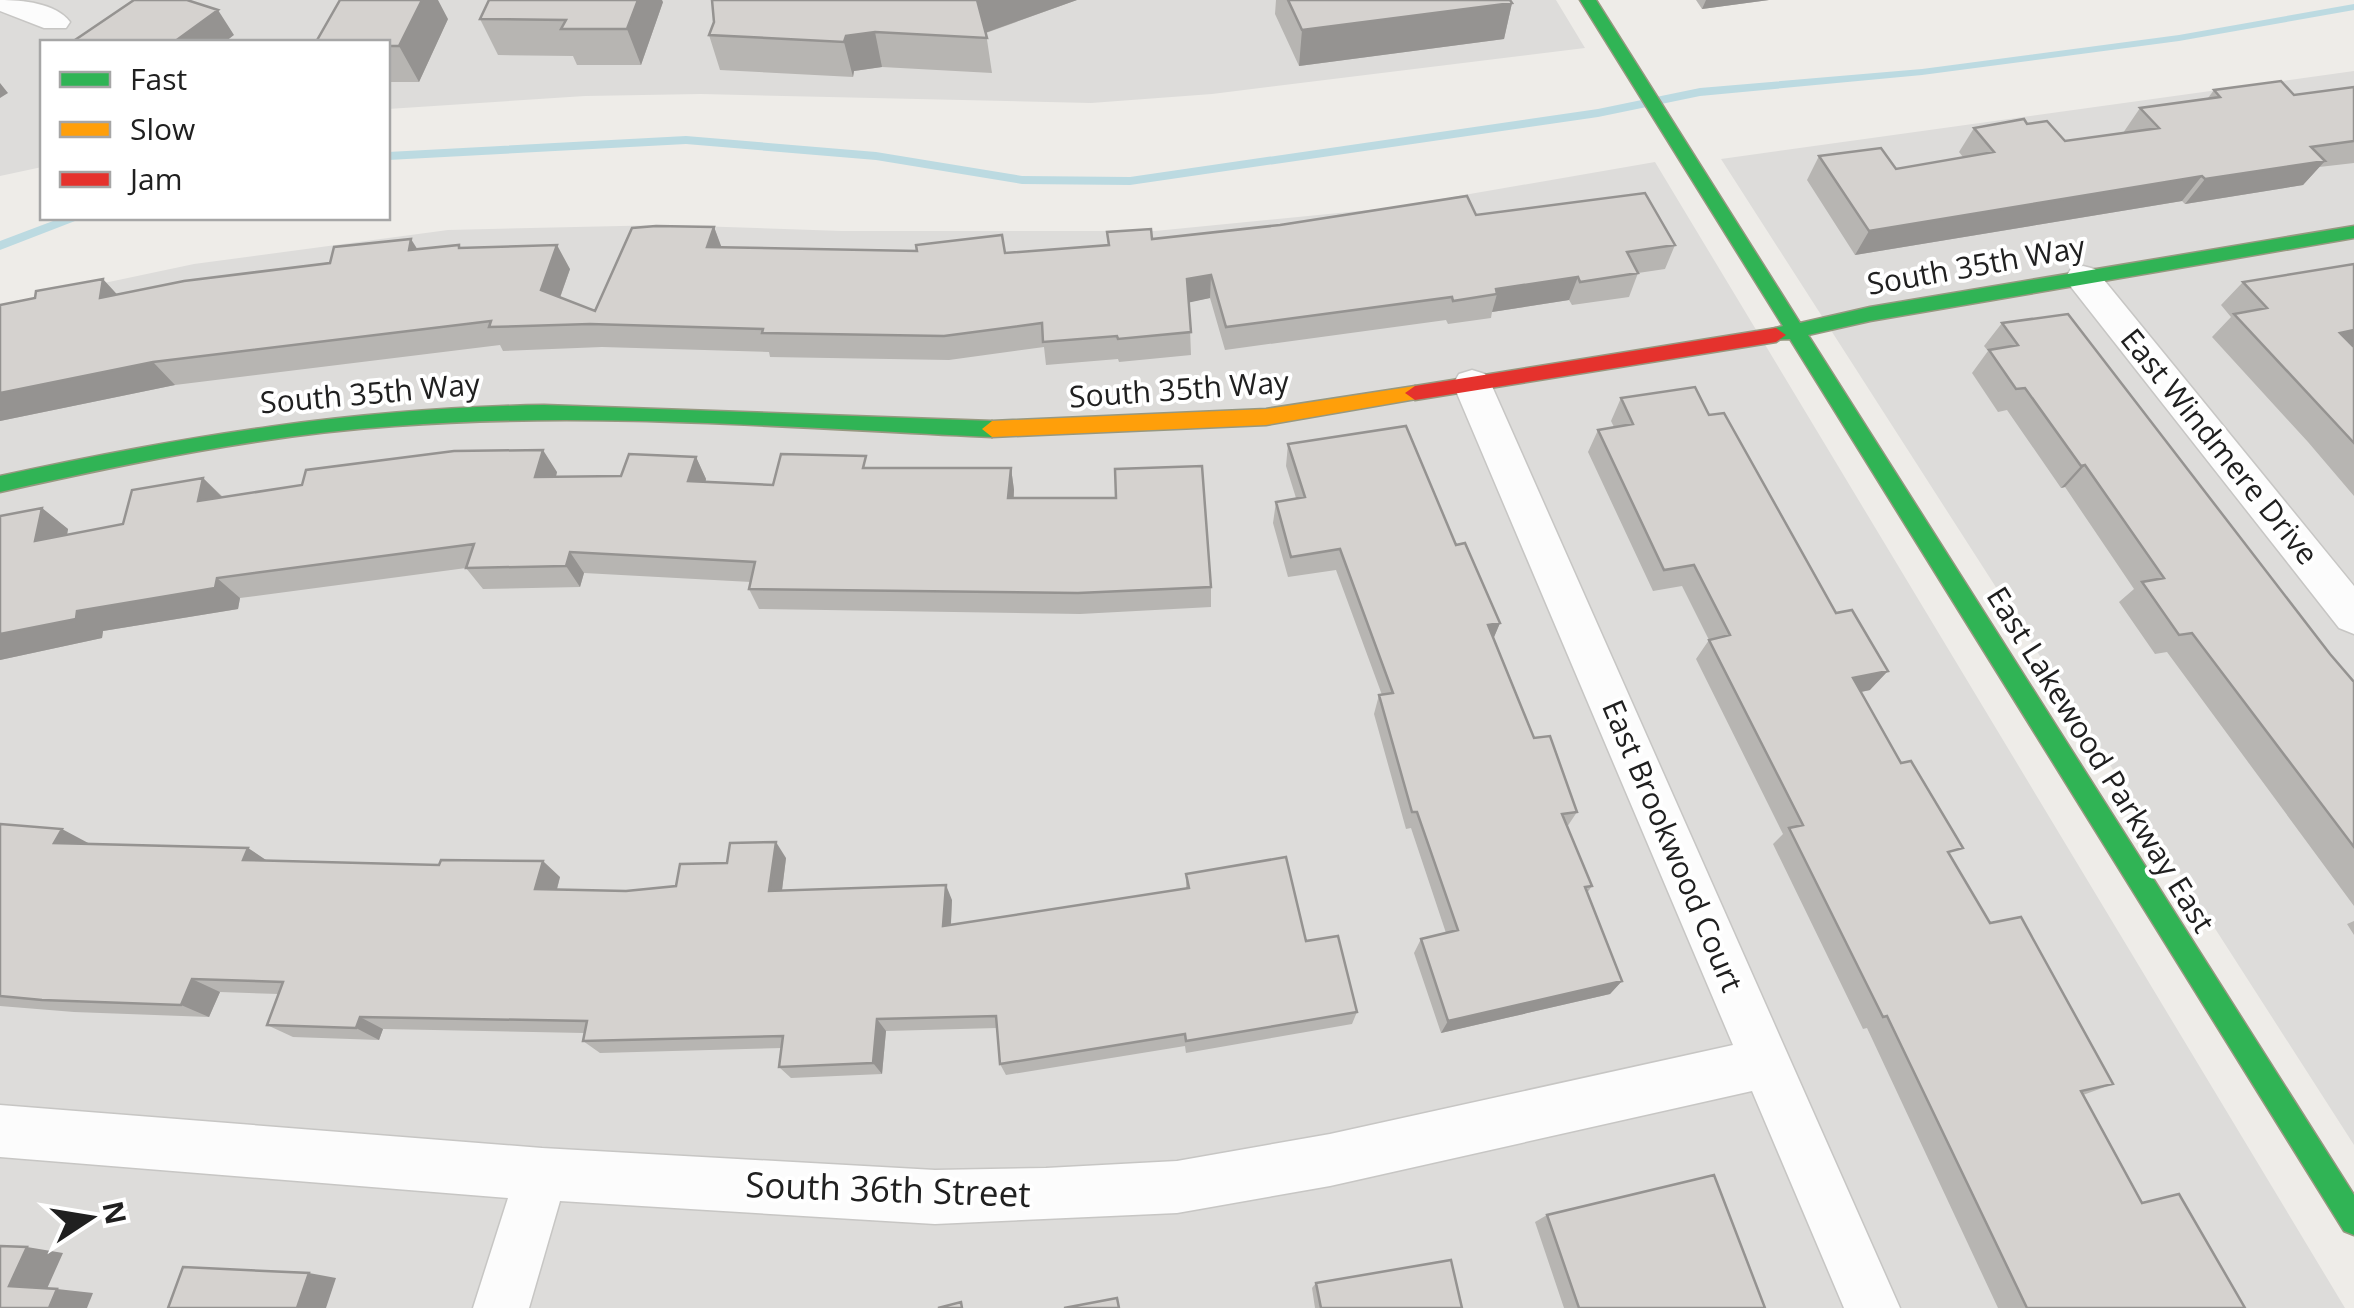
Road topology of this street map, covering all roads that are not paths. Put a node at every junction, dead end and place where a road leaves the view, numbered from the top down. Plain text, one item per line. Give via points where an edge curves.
1 (1588, 0) edge
2 (0, 1) edge
3 (56, 22) dead end
4 (2354, 232) edge
5 (2083, 278) junction
6 (1796, 331) junction
7 (1472, 384) junction
8 (0, 484) edge
9 (2354, 616) edge
10 (1766, 1062) junction
11 (0, 1131) edge
12 (542, 1174) junction
13 (2354, 1221) edge
14 (502, 1308) edge
15 (1872, 1308) edge

1 - 6 street, East Lakewood Parkway East
2 - 3 street
4 - 5 street, South 35th Way
5 - 6 street, South 35th Way
5 - 9 street, East Windmere Drive
6 - 7 street, South 35th Way
6 - 13 street, East Lakewood Parkway East
7 - 8 street, South 35th Way via 1266,416 1113,428 929,428 532,412 394,418 138,453
7 - 10 street, East Brookwood Court
10 - 12 street, South 36th Street via 1330,1160 1176,1187 935,1197
10 - 15 street, East Brookwood Court
11 - 12 street, South 36th Street
12 - 14 street

